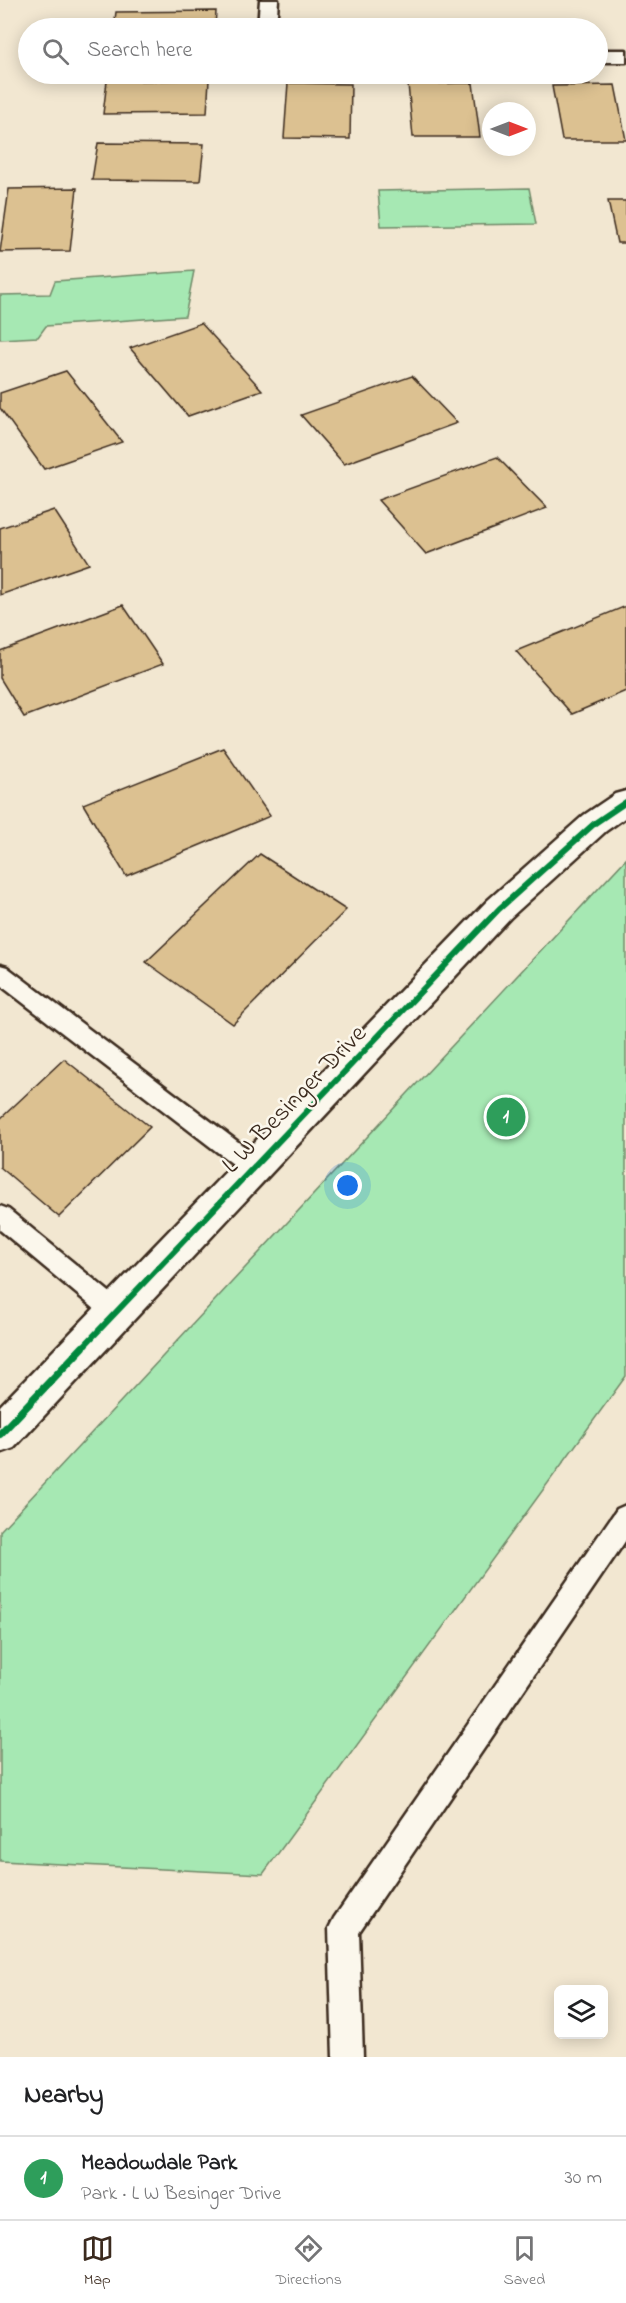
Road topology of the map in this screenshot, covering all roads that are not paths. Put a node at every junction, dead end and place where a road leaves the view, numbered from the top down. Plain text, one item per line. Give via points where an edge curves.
1 (269, 0) edge
2 (268, 18) edge
3 (608, 56) edge
4 (626, 56) edge
5 (626, 802) edge
6 (0, 973) edge
7 (254, 1167) junction
8 (0, 1216) edge
9 (116, 1312) junction
10 (0, 1434) edge
11 (626, 1518) edge
12 (348, 2057) edge

1 - 2 street
3 - 4 street
5 - 7 street, L W Besinger Drive via 596,823 500,909
6 - 7 lane
7 - 9 street, L W Besinger Drive
8 - 9 lane
9 - 10 street, L W Besinger Drive
11 - 12 lane via 344,1928

